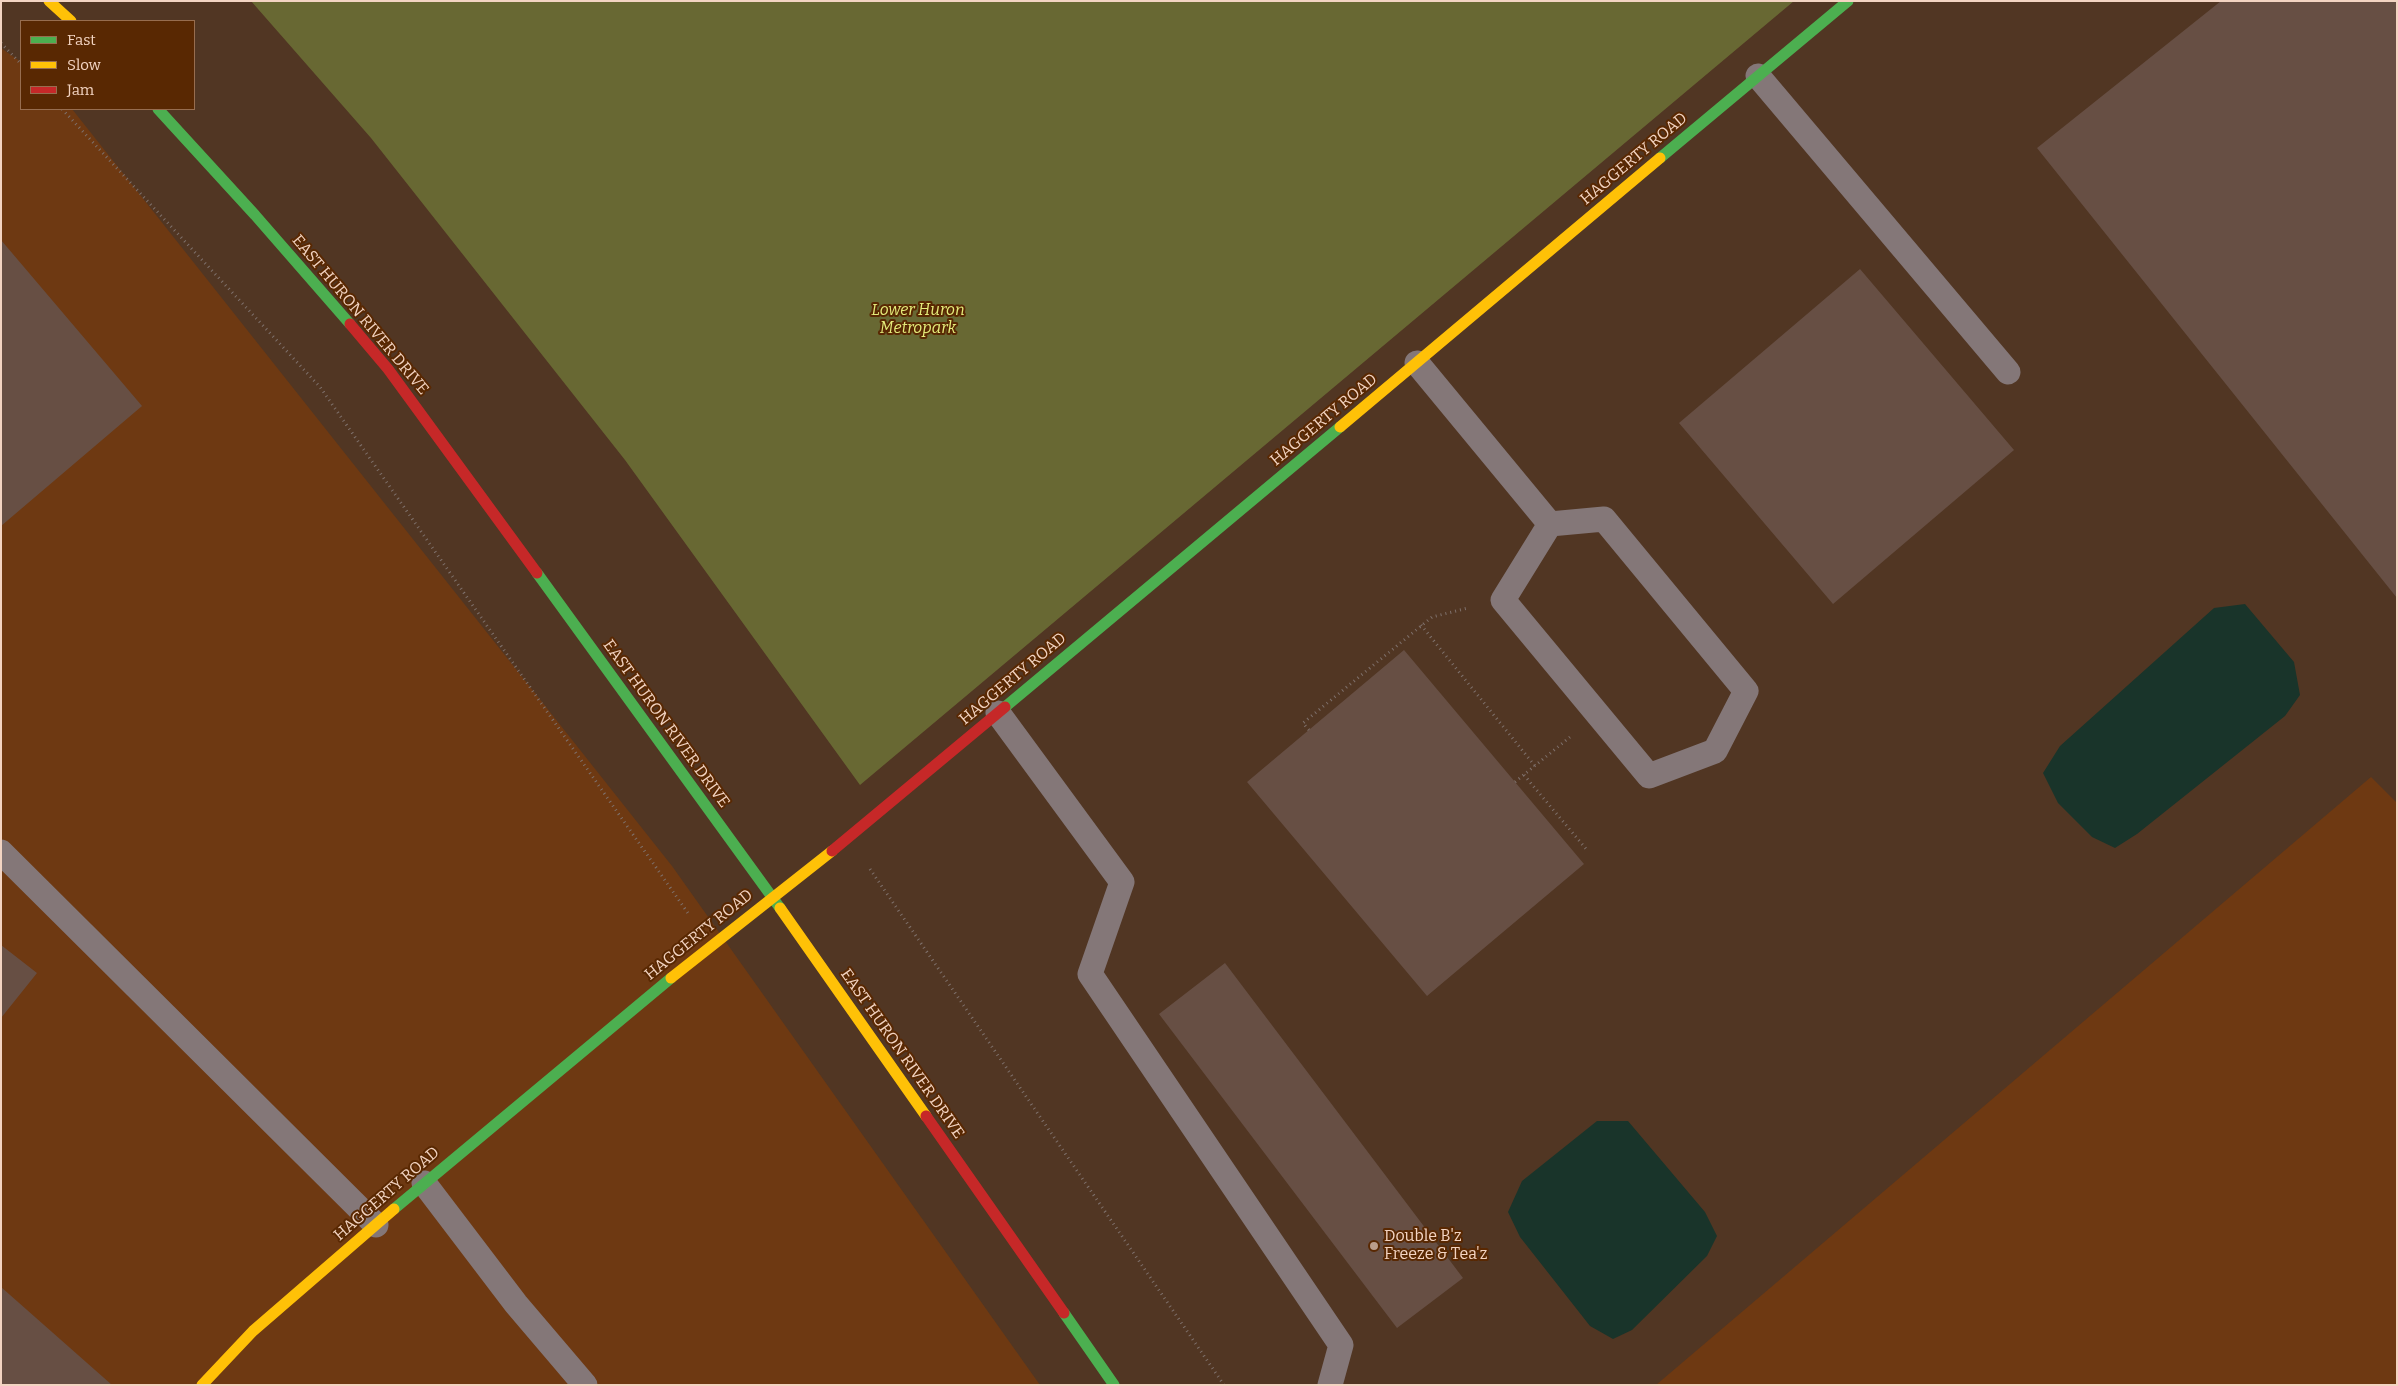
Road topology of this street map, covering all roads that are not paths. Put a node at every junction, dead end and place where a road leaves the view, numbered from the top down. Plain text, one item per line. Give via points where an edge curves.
1 (49, 1) edge
2 (1848, 1) edge
3 (69, 20) edge
4 (1758, 76) junction
5 (159, 110) edge
6 (1417, 363) junction
7 (2008, 372) dead end
8 (1550, 524) junction
9 (998, 713) junction
10 (1, 852) edge
11 (773, 897) junction
12 (424, 1183) junction
13 (376, 1225) junction
14 (1336, 1380) edge
15 (202, 1385) edge
16 (585, 1385) edge
17 (1114, 1385) edge

1 - 3 street
2 - 4 street, HAGGERTY ROAD
4 - 6 street, HAGGERTY ROAD
4 - 7 lane
5 - 11 street, EAST HURON RIVER DRIVE via 256,215 388,368
6 - 8 lane
6 - 9 street, HAGGERTY ROAD
8 - 8 lane via 1604,520 1746,692 1715,751 1649,776 1503,600
9 - 11 street, HAGGERTY ROAD
9 - 14 lane via 1122,882 1090,974 1341,1345
10 - 13 lane
11 - 12 street, HAGGERTY ROAD
11 - 17 street, EAST HURON RIVER DRIVE
12 - 13 street, HAGGERTY ROAD
12 - 16 lane via 516,1304
13 - 15 street, HAGGERTY ROAD via 254,1331

